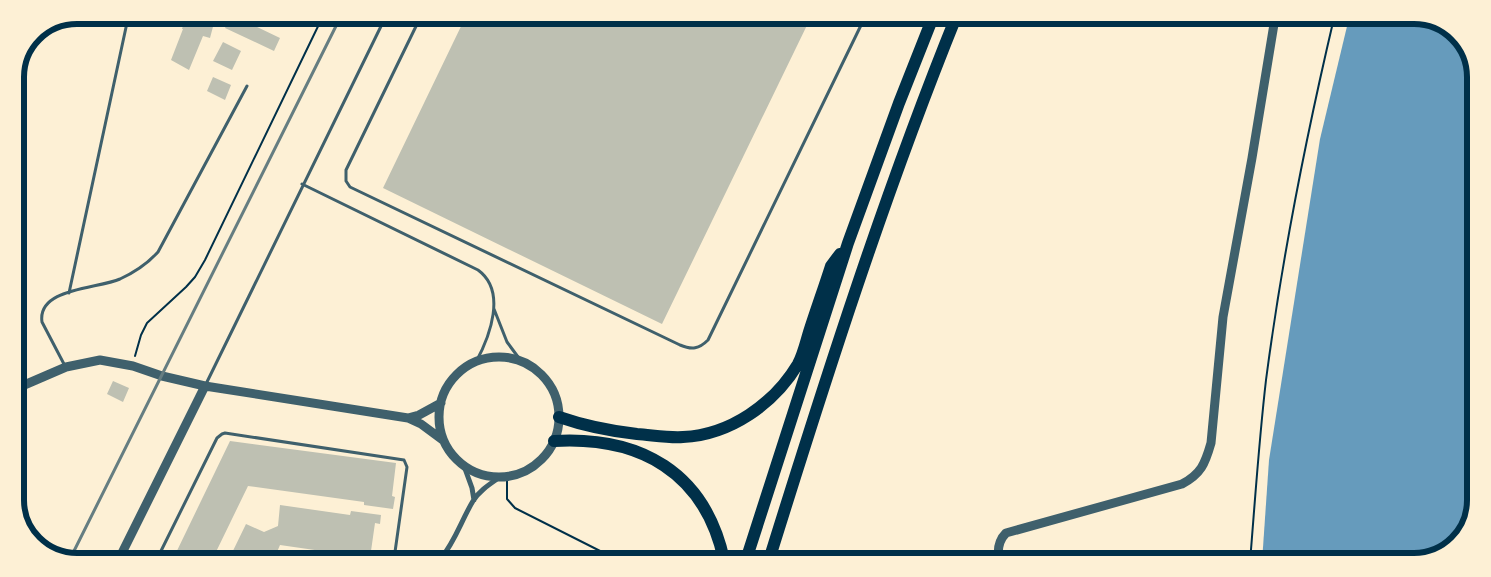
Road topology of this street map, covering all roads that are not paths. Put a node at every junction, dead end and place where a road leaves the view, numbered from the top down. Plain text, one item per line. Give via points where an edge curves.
1 (127, 24) edge
2 (382, 24) edge
3 (417, 24) edge
4 (862, 24) edge
5 (930, 24) edge
6 (953, 24) edge
7 (1274, 24) edge
8 (247, 86) dead end
9 (302, 184) junction
10 (848, 244) junction
11 (69, 293) junction
12 (494, 308) junction
13 (521, 361) junction
14 (476, 362) junction
15 (66, 367) junction
16 (24, 385) edge
17 (205, 386) junction
18 (441, 403) junction
19 (559, 417) junction
20 (408, 418) junction
21 (444, 441) junction
22 (554, 441) junction
23 (464, 466) junction
24 (503, 477) junction
25 (474, 500) junction
26 (122, 553) edge
27 (160, 553) edge
28 (395, 553) edge
29 (445, 553) edge
30 (722, 553) edge
31 (749, 553) edge
32 (772, 553) edge
33 (998, 553) edge

1 - 11 lane
2 - 9 lane
3 - 4 lane via 346,170 346,181 350,186 680,345 695,349 708,340
5 - 10 highway
6 - 32 highway via 866,255
7 - 33 street via 1223,317 1211,443 1200,470 1182,484 1006,533 998,545
8 - 11 lane via 158,252 120,279
9 - 12 lane via 478,270 490,284
9 - 17 lane
10 - 19 highway via 831,266 799,362 767,402 744,418 723,428 683,437 602,429
10 - 31 highway
11 - 15 lane via 45,304 41,316
12 - 13 lane via 507,342
12 - 14 lane via 487,338
13 - 14 street via 491,358
13 - 19 street via 548,383 556,399
14 - 18 street via 454,378
15 - 16 street
15 - 17 street via 100,360
17 - 20 street
17 - 26 street
18 - 20 street
18 - 21 street via 439,422
19 - 22 street
20 - 21 street
21 - 23 street
22 - 24 street via 535,465 522,473
22 - 30 highway via 587,440 618,445 665,467 698,498 719,539
23 - 24 street via 487,476
23 - 25 street
24 - 25 street via 488,485
25 - 29 street
27 - 28 lane via 217,438 222,434 404,460 407,467

